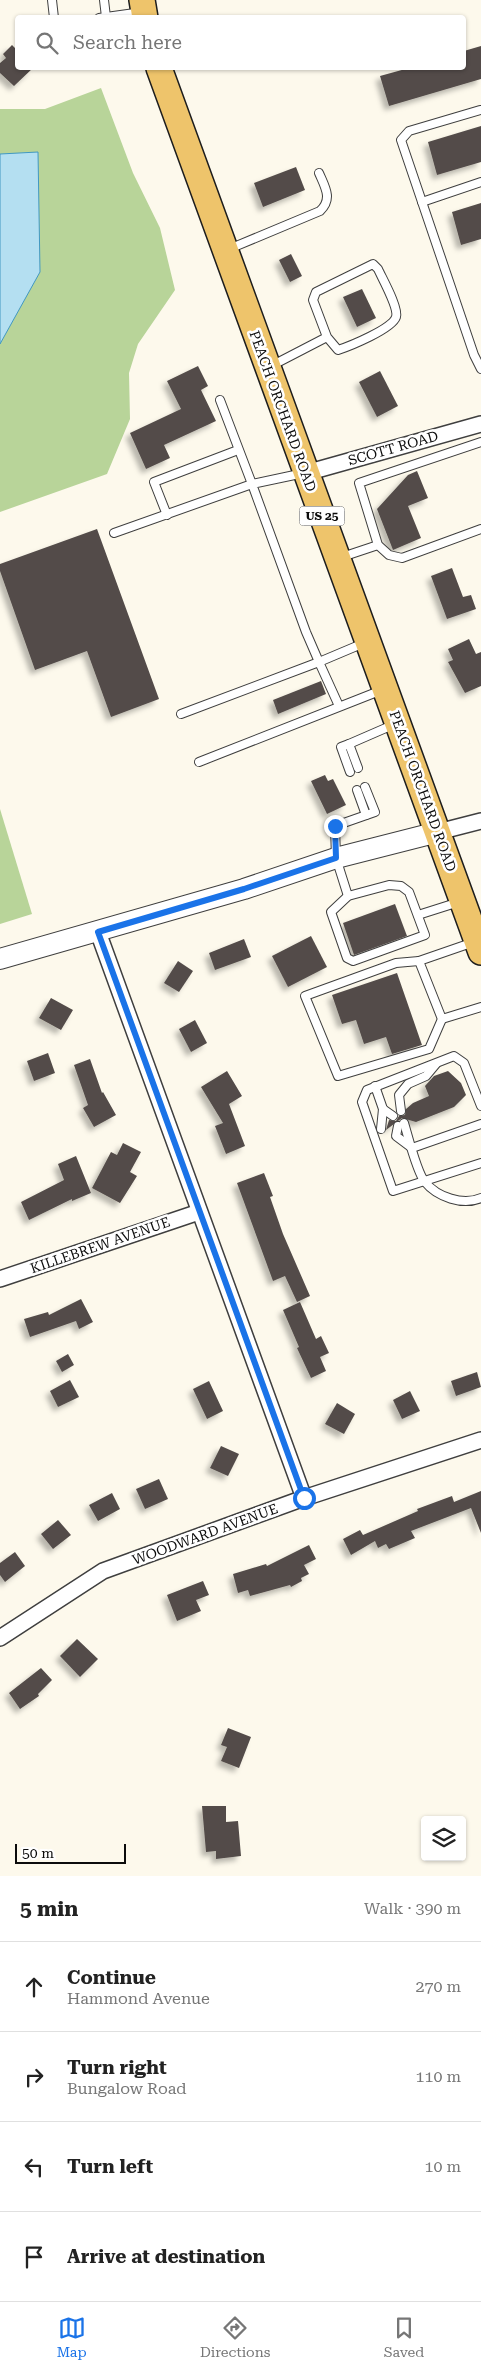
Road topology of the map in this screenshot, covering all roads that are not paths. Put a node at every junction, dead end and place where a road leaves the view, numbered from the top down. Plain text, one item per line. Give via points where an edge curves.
1 (52, 0) edge
2 (104, 0) edge
3 (144, 10) edge
4 (54, 15) edge
5 (102, 15) edge
6 (114, 15) edge
7 (159, 70) edge
8 (480, 110) edge
9 (319, 173) dead end
10 (481, 182) edge
11 (422, 202) junction
12 (224, 251) junction
13 (327, 337) junction
14 (268, 368) junction
15 (481, 369) edge
16 (220, 400) dead end
17 (481, 424) edge
18 (431, 438) junction
19 (481, 442) edge
20 (238, 450) junction
21 (437, 456) junction
22 (306, 473) junction
23 (252, 484) junction
24 (167, 515) junction
25 (481, 529) edge
26 (114, 534) dead end
27 (378, 545) junction
28 (338, 559) junction
29 (368, 641) junction
30 (319, 662) junction
31 (386, 688) junction
32 (339, 706) junction
33 (181, 714) dead end
34 (398, 722) junction
35 (349, 744) junction
36 (199, 762) dead end
37 (358, 768) dead end
38 (350, 772) dead end
39 (365, 787) dead end
40 (357, 790) dead end
41 (366, 815) junction
42 (481, 820) edge
43 (438, 832) junction
44 (336, 858) junction
45 (348, 896) junction
46 (463, 900) junction
47 (418, 916) junction
48 (98, 932) junction
49 (479, 946) edge
50 (0, 959) edge
51 (419, 962) junction
52 (481, 1007) edge
53 (442, 1019) junction
54 (437, 1062) junction
55 (375, 1086) junction
56 (481, 1106) edge
57 (383, 1109) junction
58 (401, 1111) dead end
59 (393, 1116) dead end
60 (387, 1122) dead end
61 (481, 1124) edge
62 (381, 1128) dead end
63 (412, 1148) junction
64 (481, 1163) edge
65 (424, 1182) junction
66 (481, 1198) edge
67 (199, 1212) junction
68 (0, 1279) edge
69 (481, 1440) edge
70 (304, 1498) junction
71 (0, 1638) edge

1 - 4 lane
2 - 5 lane
3 - 6 lane
7 - 12 main road, PEACH ORCHARD ROAD / US 25
8 - 11 lane via 404,135 402,146
9 - 12 lane via 328,197 320,211
10 - 11 lane
11 - 15 lane
12 - 14 main road, PEACH ORCHARD ROAD / US 25
13 - 13 lane via 338,350 390,325 396,317 396,309 373,264 316,292 313,300
13 - 14 lane
14 - 22 main road, PEACH ORCHARD ROAD / US 25
16 - 20 lane
17 - 18 street, SCOTT ROAD
18 - 21 lane
18 - 22 street, SCOTT ROAD
19 - 21 lane
20 - 23 lane
20 - 24 lane via 154,482
21 - 27 lane via 359,483
22 - 23 lane
22 - 28 main road, PEACH ORCHARD ROAD / US 25
23 - 24 lane
23 - 30 lane
24 - 26 lane
25 - 27 lane via 402,558 389,555
27 - 28 lane
28 - 29 main road, PEACH ORCHARD ROAD / US 25
29 - 30 lane
29 - 31 main road, PEACH ORCHARD ROAD / US 25
30 - 32 lane
30 - 33 lane
31 - 32 lane
31 - 34 main road, PEACH ORCHARD ROAD / US 25
32 - 36 lane
34 - 35 lane
34 - 43 main road, PEACH ORCHARD ROAD / US 25
35 - 37 lane
35 - 38 lane via 341,747
39 - 41 lane via 375,812
40 - 41 lane
41 - 44 lane via 335,826
42 - 43 street
43 - 44 street
43 - 46 main road, PEACH ORCHARD ROAD / US 25
44 - 45 lane
44 - 48 street
45 - 47 lane via 389,885 401,886 409,892
45 - 47 lane via 331,912 347,958 352,960 425,934
46 - 47 lane
46 - 49 main road, PEACH ORCHARD ROAD / US 25
48 - 50 street
48 - 67 street
49 - 51 lane
51 - 53 lane
51 - 53 lane via 396,963 305,996 338,1076 429,1049
52 - 53 lane
54 - 55 lane
54 - 56 lane via 454,1056 464,1063
54 - 58 lane via 426,1076 408,1084 399,1095
55 - 57 lane
55 - 65 lane via 367,1090 362,1102 394,1191
57 - 59 lane
57 - 60 lane
57 - 62 lane
61 - 63 lane
63 - 63 lane via 396,1131
63 - 65 lane
64 - 65 lane
65 - 66 lane via 442,1196 460,1201
67 - 68 street, KILLEBREW AVENUE
67 - 70 street
69 - 70 street, WOODWARD AVENUE
70 - 71 street, WOODWARD AVENUE via 103,1570

